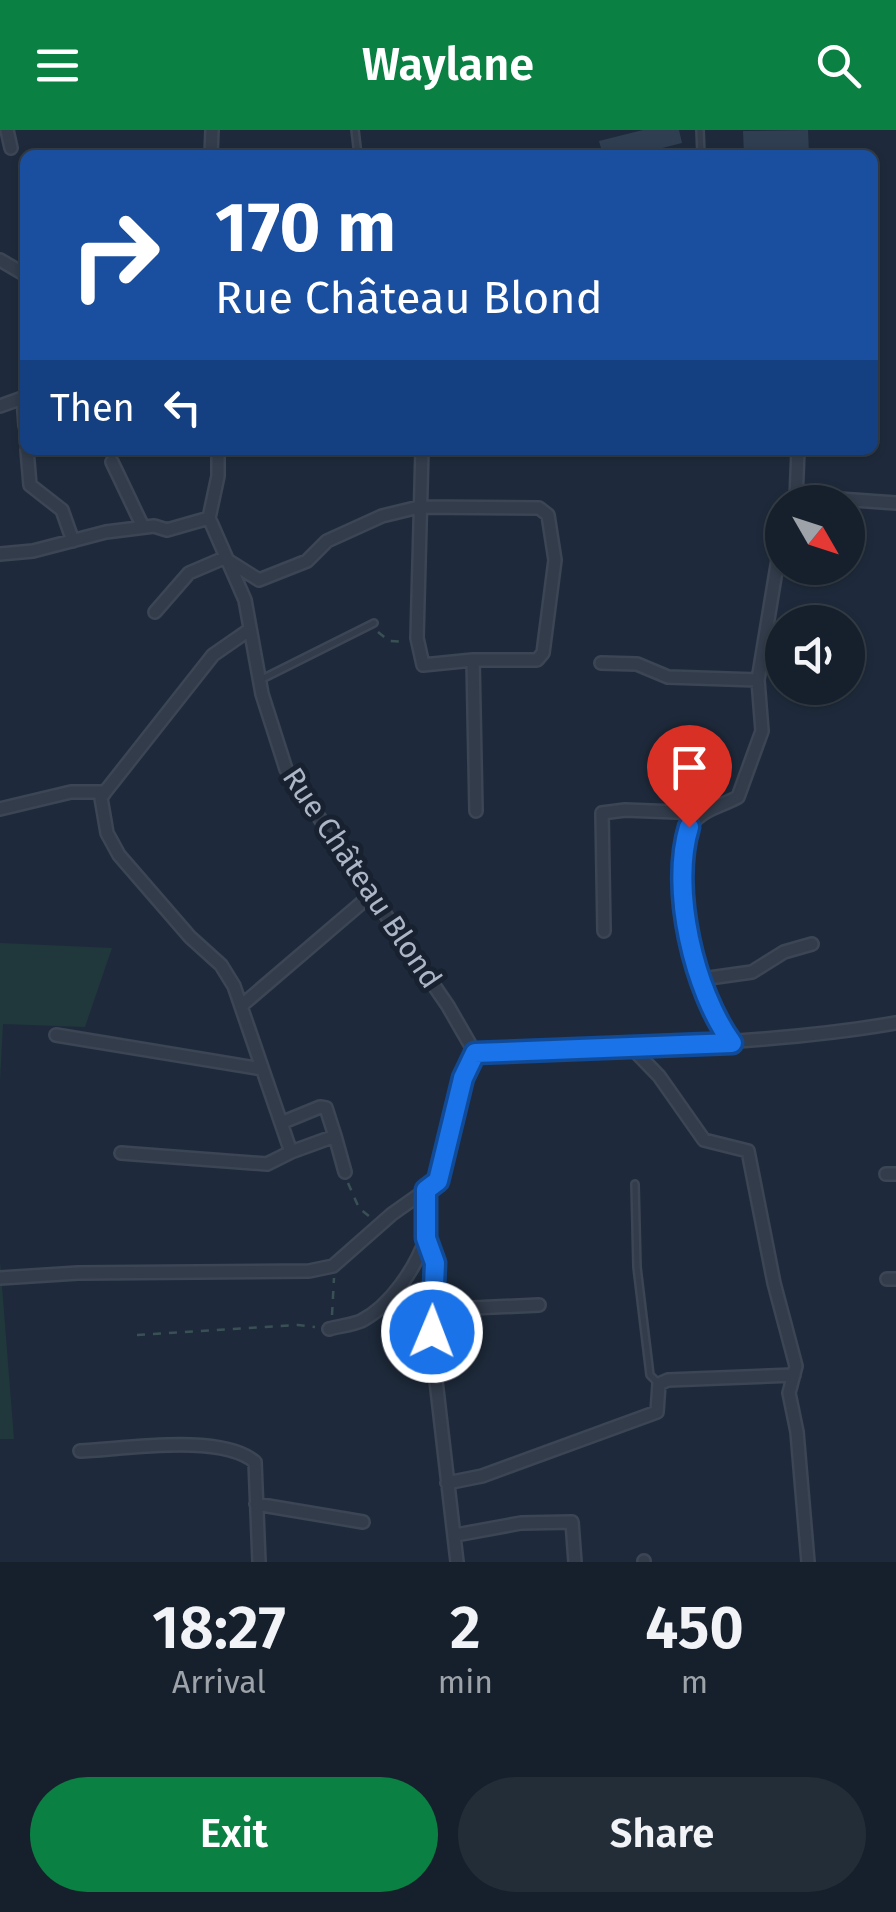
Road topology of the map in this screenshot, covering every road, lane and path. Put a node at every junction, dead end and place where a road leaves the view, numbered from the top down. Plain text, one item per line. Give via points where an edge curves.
1 (6, 130) edge
2 (700, 130) edge
3 (700, 146) junction
4 (12, 148) dead end
5 (696, 150) edge
6 (700, 150) edge
7 (27, 455) edge
8 (218, 455) edge
9 (422, 455) edge
10 (798, 455) edge
11 (112, 462) dead end
12 (796, 485) edge
13 (865, 502) edge
14 (896, 503) edge
15 (419, 507) junction
16 (210, 518) junction
17 (142, 527) junction
18 (73, 541) junction
19 (0, 554) edge
20 (224, 558) junction
21 (774, 585) edge
22 (154, 612) dead end
23 (372, 624) joint
24 (250, 630) junction
25 (418, 642) junction
26 (473, 660) junction
27 (601, 663) dead end
28 (260, 680) junction
29 (758, 680) junction
30 (105, 792) junction
31 (0, 809) edge
32 (476, 811) dead end
33 (702, 813) junction
34 (372, 894) junction
35 (604, 932) dead end
36 (812, 944) dead end
37 (702, 978) junction
38 (241, 1006) junction
39 (896, 1023) edge
40 (56, 1035) dead end
41 (732, 1043) junction
42 (628, 1044) junction
43 (475, 1053) junction
44 (262, 1068) junction
45 (281, 1122) junction
46 (335, 1136) junction
47 (291, 1152) junction
48 (121, 1153) dead end
49 (345, 1172) joint
50 (635, 1184) dead end
51 (426, 1190) junction
52 (379, 1228) junction
53 (426, 1238) junction
54 (333, 1266) junction
55 (0, 1278) edge
56 (539, 1304) dead end
57 (430, 1310) junction
58 (329, 1329) junction
59 (138, 1336) dead end
60 (794, 1375) junction
61 (659, 1384) junction
62 (80, 1450) dead end
63 (447, 1483) junction
64 (256, 1504) junction
65 (363, 1522) dead end
66 (456, 1535) junction
67 (259, 1562) edge
68 (457, 1562) edge
69 (575, 1562) edge
70 (808, 1562) edge

1 - 4 street
2 - 3 lane
3 - 5 lane
3 - 6 lane
7 - 18 street via 30,485 62,510
8 - 16 street, Rue Château Blond
9 - 15 street
10 - 12 street
11 - 17 street
13 - 14 street
15 - 20 street via 327,540 307,562 259,580
15 - 25 street
15 - 26 street via 540,508 548,515 555,560 542,653 536,660
16 - 17 street via 167,530
16 - 20 street, Rue Château Blond
17 - 18 street
18 - 19 street
20 - 22 street via 190,573
20 - 24 street, Rue Château Blond via 245,600
21 - 29 street
23 - 25 path via 389,641
23 - 28 lane
24 - 28 street, Rue Château Blond
24 - 30 street via 213,655
25 - 26 street via 422,665
26 - 32 street
27 - 29 street via 638,664 668,677
28 - 34 street, Rue Château Blond via 286,769
29 - 33 street via 762,731 747,778 738,797
30 - 31 street via 71,792
30 - 38 street via 107,832 119,855 221,965
33 - 35 street via 602,813
33 - 37 street via 684,844 686,935
34 - 38 street
34 - 43 street, Rue Château Blond
36 - 37 street via 752,972
37 - 41 street
38 - 44 street
39 - 41 street
40 - 44 street
41 - 42 street
42 - 43 street
42 - 60 street via 704,1140 748,1151
43 - 51 street via 438,1181
44 - 45 street
45 - 46 street via 320,1106
45 - 47 street
46 - 47 street
46 - 49 street
47 - 48 street via 267,1164
49 - 52 path via 360,1208
50 - 61 lane via 639,1284 650,1375
51 - 52 street
51 - 53 street
52 - 54 street
53 - 57 street via 435,1263
53 - 58 street via 418,1260 381,1306 360,1322
54 - 55 street
54 - 58 path
56 - 57 street
57 - 63 street
58 - 59 path via 298,1325
60 - 61 street
60 - 70 street via 789,1393
61 - 63 street via 657,1412
62 - 64 street via 220,1446 244,1453 255,1462
63 - 66 street
64 - 65 street
64 - 67 street
66 - 68 street
66 - 69 street via 572,1522

